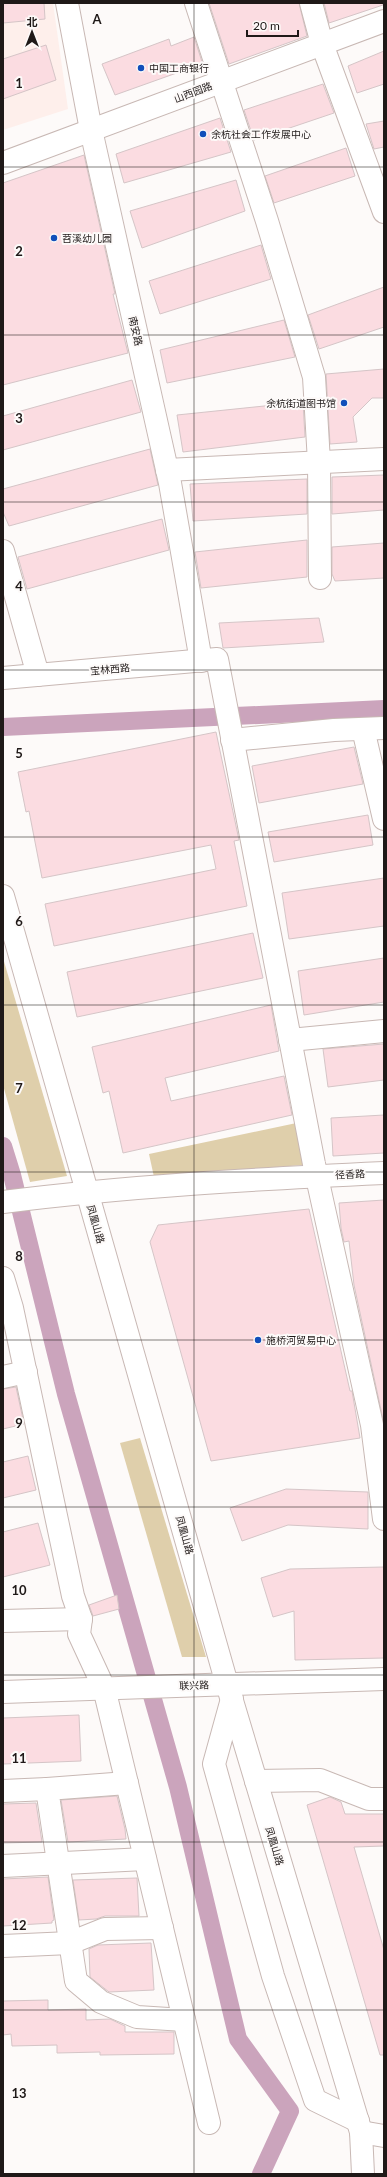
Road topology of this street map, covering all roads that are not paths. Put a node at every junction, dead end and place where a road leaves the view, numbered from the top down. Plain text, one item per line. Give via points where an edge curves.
1 (68, 3) edge
2 (196, 3) edge
3 (311, 3) edge
4 (384, 21) edge
5 (322, 43) junction
6 (222, 81) junction
7 (91, 130) junction
8 (3, 163) edge
9 (384, 212) edge
10 (384, 459) edge
11 (319, 462) junction
12 (167, 470) junction
13 (3, 551) edge
14 (320, 578) dead end
15 (209, 660) junction
16 (38, 675) junction
17 (3, 678) edge
18 (363, 728) junction
19 (384, 728) edge
20 (231, 735) junction
21 (384, 819) edge
22 (3, 896) edge
23 (384, 1031) edge
24 (290, 1040) junction
25 (384, 1173) edge
26 (316, 1176) junction
27 (87, 1192) junction
28 (3, 1202) edge
29 (3, 1278) edge
30 (26, 1372) junction
31 (3, 1377) edge
32 (384, 1519) edge
33 (81, 1619) junction
34 (3, 1621) edge
35 (384, 1679) edge
36 (108, 1688) junction
37 (3, 1692) edge
38 (229, 1692) junction
39 (256, 1781) junction
40 (127, 1783) junction
41 (47, 1789) junction
42 (380, 1790) edge
43 (3, 1791) edge
44 (145, 1859) junction
45 (58, 1864) junction
46 (3, 1866) edge
47 (162, 1928) junction
48 (70, 1943) junction
49 (3, 1946) edge
50 (184, 2020) junction
51 (209, 2123) dead end
52 (359, 2127) junction
53 (384, 2136) edge
54 (363, 2174) edge

1 - 7 street, 南安路
2 - 6 street
3 - 5 street
4 - 5 street, 山西园路
5 - 6 street, 山西园路
5 - 9 street
6 - 7 street, 山西园路
6 - 11 street via 314,377
7 - 8 street, 山西园路
7 - 12 street, 南安路
10 - 11 street
11 - 12 street
11 - 14 street
12 - 15 street, 南安路
13 - 16 street
15 - 16 street, 宝林西路
15 - 20 street, 南安路 via 225,703
16 - 17 street, 宝林西路
18 - 19 street
18 - 20 street
18 - 21 street
20 - 24 street, 南安路
22 - 27 street, 凤凰山路
23 - 24 street
24 - 26 street, 南安路
25 - 26 street, 径香路
26 - 27 street, 径香路
26 - 32 street, 南安路 via 372,1425
27 - 28 street, 径香路
27 - 38 street, 凤凰山路
29 - 30 street
30 - 31 street
30 - 33 street via 73,1596
33 - 34 street
33 - 36 street via 79,1634
35 - 38 street, 联兴路
36 - 37 street, 联兴路
36 - 38 street, 联兴路 via 188,1686
36 - 40 street
38 - 39 street, 凤凰山路
38 - 52 street via 214,1764 273,1976 315,2100
39 - 42 street via 320,1780 369,1799
39 - 52 street, 凤凰山路
40 - 41 street
40 - 44 street
41 - 43 street
41 - 45 street
44 - 45 street
44 - 47 street
45 - 46 street
45 - 48 street
47 - 48 street via 105,1929
47 - 50 street
48 - 49 street
48 - 50 street via 76,1981 101,2002 137,2017
50 - 51 street
52 - 53 street
52 - 54 street, 凤凰山路

